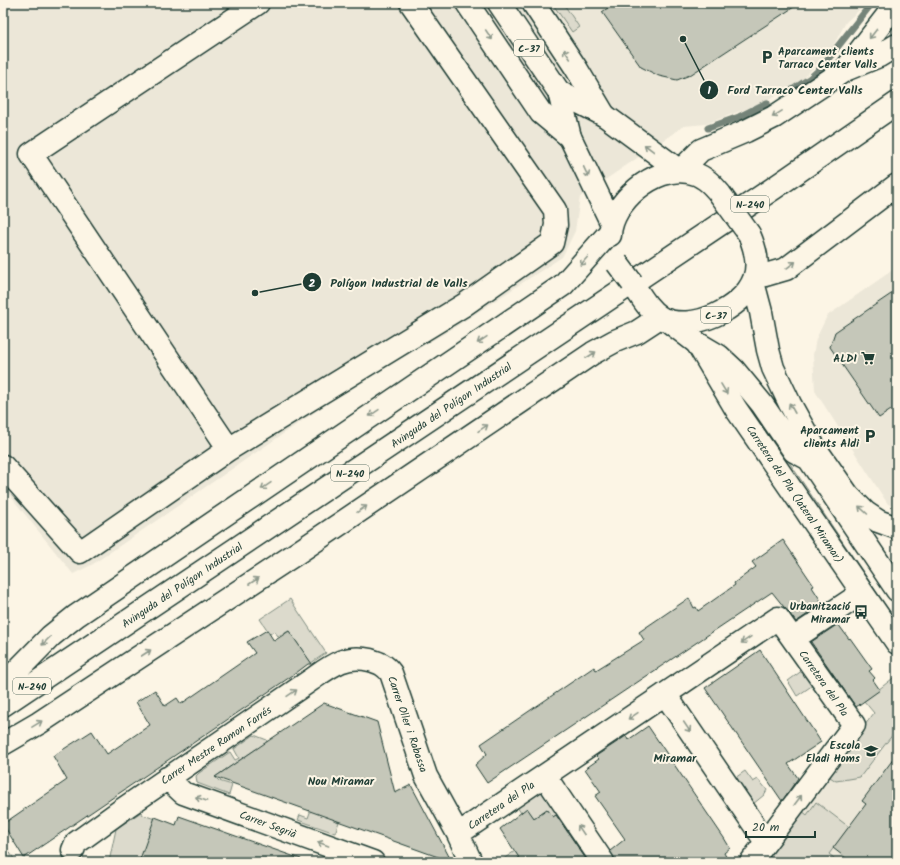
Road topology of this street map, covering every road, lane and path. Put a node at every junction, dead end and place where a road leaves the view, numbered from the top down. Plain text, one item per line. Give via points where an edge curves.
1 (258, 3) edge
2 (410, 3) edge
3 (467, 3) edge
4 (499, 3) edge
5 (533, 3) edge
6 (897, 3) edge
7 (897, 45) edge
8 (845, 70) junction
9 (559, 92) junction
10 (897, 103) edge
11 (604, 115) junction
12 (897, 118) edge
13 (860, 128) junction
14 (570, 137) junction
15 (680, 171) junction
16 (897, 185) edge
17 (611, 228) junction
18 (754, 280) junction
19 (658, 314) junction
20 (697, 343) junction
21 (229, 449) junction
22 (810, 451) junction
23 (3, 466) edge
24 (897, 528) edge
25 (897, 590) edge
26 (862, 592) junction
27 (793, 639) junction
28 (897, 643) edge
29 (369, 660) joint
30 (3, 685) edge
31 (665, 694) junction
32 (3, 705) edge
33 (3, 744) edge
34 (545, 776) junction
35 (167, 778) junction
36 (458, 834) junction
37 (766, 842) junction
38 (73, 850) dead end
39 (373, 862) edge
40 (472, 862) edge
41 (603, 862) edge
42 (751, 862) edge

1 - 21 main road via 31,154
2 - 21 main road via 555,210 556,225 552,243 464,305
3 -> 14 main road via 541,113
4 - 9 main road, C-37
11 -> 5 main road
6 -> 8 main road
7 - 8 main road via 879,56
8 -> 15 main road via 774,117 701,150
9 - 11 main road, C-37
9 - 14 main road, C-37
10 - 13 main road, Avinguda del Polígon Industrial / N-240
15 -> 11 main road, C-37
12 - 13 main road
13 - 32 main road, Avinguda del Polígon Industrial / N-240
14 -> 17 main road, C-37
15 - 17 main road, C-37 via 658,176 639,187 628,197
15 - 18 main road, C-37, bridge via 702,176 710,183 749,234 755,248 757,266
18 -> 16 main road via 786,269
17 - 19 main road, C-37, bridge via 609,243 617,263
17 -> 30 main road via 563,285 76,616 51,636
18 - 19 main road, C-37 via 744,296 715,315 681,322
22 -> 18 main road via 773,368
19 - 20 main road
33 -> 19 main road via 39,723 297,553 593,353 637,332
20 - 22 main road via 719,356 734,370 762,404 794,451
20 -> 26 main road, Carretera del Pla (lateral Miramar) via 736,409
21 - 23 main road via 80,552
24 -> 22 main road via 866,513
22 - 25 main road
26 - 27 main road, Carretera del Pla
26 - 28 main road, Carretera del Pla (lateral Miramar)
27 -> 31 main road, Carretera del Pla via 778,618 694,682
37 -> 27 main road, Carretera del Pla via 854,725
35 -> 29 main road, Carrer Mestre Ramon Farrés via 339,662 356,658
29 - 36 main road, Carrer Oller i Rabassa via 385,666 391,673 423,768
31 -> 34 main road, Carretera del Pla
31 -> 37 main road
34 - 36 main road, Carretera del Pla
41 -> 34 main road, Carretera del Pla
35 - 38 main road, Carrer Mestre Ramon Farrés via 76,843
39 -> 35 main road, Carrer Segrià via 183,793
36 - 40 main road, Carrer Oller i Rabassa
37 - 42 main road, Carretera del Pla

